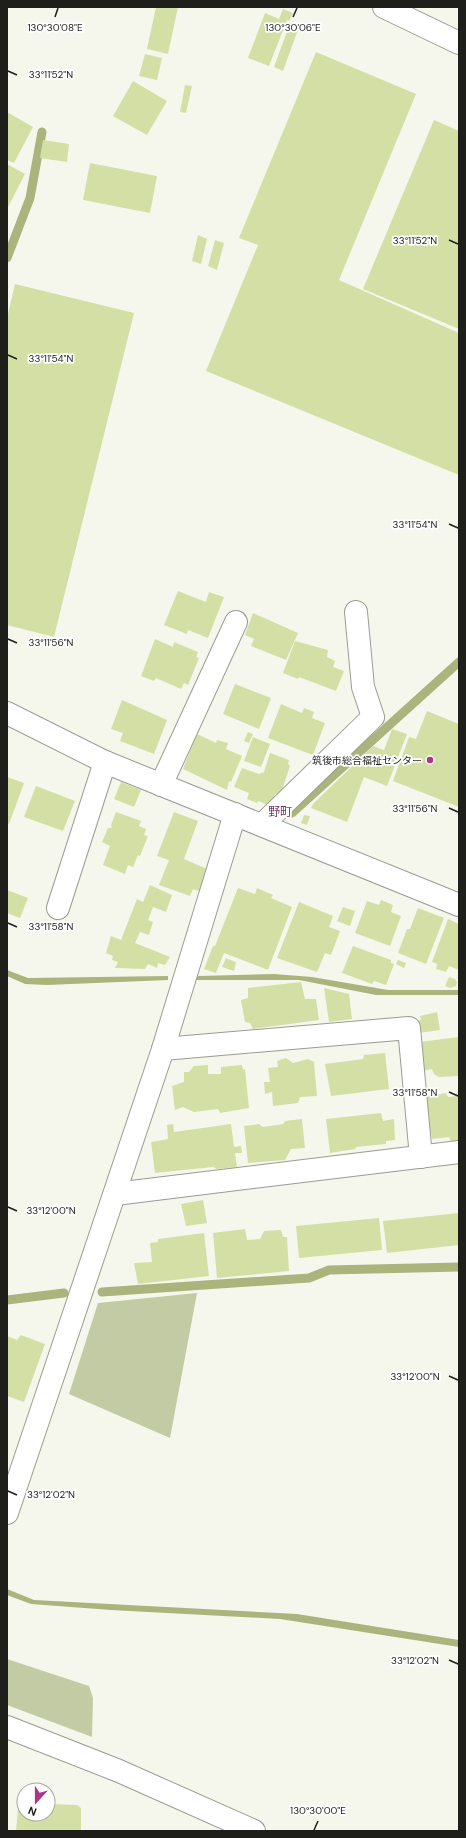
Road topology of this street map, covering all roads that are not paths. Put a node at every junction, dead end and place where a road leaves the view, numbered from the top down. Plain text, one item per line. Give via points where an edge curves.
1 (384, 7) edge
2 (459, 43) edge
3 (356, 612) dead end
4 (236, 622) dead end
5 (7, 714) edge
6 (106, 762) junction
7 (161, 785) junction
8 (235, 814) junction
9 (262, 825) junction
10 (459, 905) edge
11 (58, 908) dead end
12 (163, 1049) junction
13 (459, 1152) edge
14 (421, 1157) junction
15 (115, 1194) junction
16 (7, 1513) edge
17 (7, 1728) edge
18 (254, 1831) edge

1 - 2 street
3 - 9 street via 363,687 372,717
4 - 7 street
5 - 6 street
6 - 7 street
6 - 11 street
7 - 8 street
8 - 9 street
8 - 12 street
9 - 10 street
12 - 14 street via 409,1028
12 - 15 street
13 - 14 street
14 - 15 street
15 - 16 street
17 - 18 street via 119,1771

